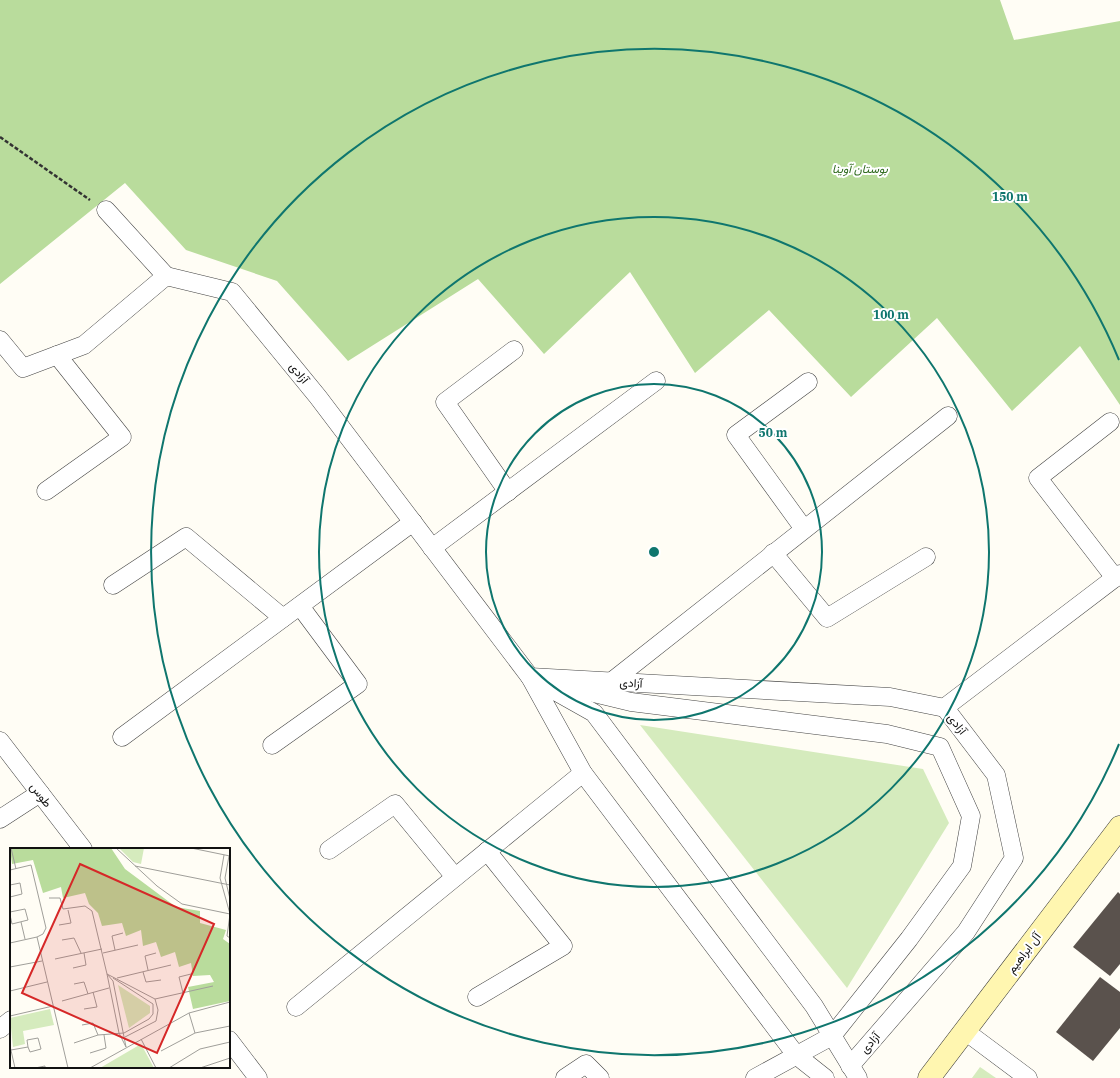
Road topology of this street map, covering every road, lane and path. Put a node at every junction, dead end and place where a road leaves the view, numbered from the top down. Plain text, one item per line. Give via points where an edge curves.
1 (0, 137) edge
2 (106, 210) joint
3 (166, 276) junction
4 (0, 340) edge
5 (514, 350) dead end
6 (57, 356) junction
7 (656, 381) dead end
8 (808, 382) dead end
9 (948, 416) dead end
10 (1110, 422) dead end
11 (46, 491) dead end
12 (508, 492) junction
13 (413, 522) junction
14 (804, 529) junction
15 (432, 548) junction
16 (773, 554) junction
17 (926, 557) dead end
18 (1117, 576) edge
19 (113, 585) dead end
20 (300, 606) junction
21 (283, 618) junction
22 (530, 677) junction
23 (611, 682) junction
24 (944, 708) junction
25 (122, 737) dead end
26 (0, 741) edge
27 (272, 745) dead end
28 (583, 773) junction
29 (40, 793) junction
30 (0, 818) edge
31 (1120, 827) edge
32 (82, 848) edge
33 (329, 850) dead end
34 (487, 851) junction
35 (455, 877) junction
36 (477, 997) dead end
37 (296, 1007) dead end
38 (10, 1021) edge
39 (0, 1029) edge
40 (965, 1031) junction
41 (832, 1036) junction
42 (230, 1042) edge
43 (796, 1055) junction
44 (854, 1072) edge
45 (250, 1075) edge
46 (565, 1078) edge
47 (600, 1078) edge
48 (755, 1078) edge
49 (825, 1078) edge
50 (929, 1078) edge
51 (1028, 1078) edge

1 - 2 path
2 - 3 street
3 - 6 street via 84,345
3 - 13 street, آزادی via 232,292 318,397
4 - 6 street via 23,368
5 - 12 street via 445,402
6 - 11 street via 122,437
7 - 12 street
8 - 14 street via 736,436
9 - 14 street
10 - 18 street via 1038,478
12 - 15 street
13 - 15 street, آزادی
13 - 20 street
14 - 16 street
15 - 22 street, آزادی
16 - 17 street via 826,618
16 - 23 street
18 - 24 street
19 - 21 street via 186,537
20 - 21 street
20 - 27 street via 358,684
21 - 25 street
22 - 23 street, آزادی
22 - 28 street, آزادی
22 - 41 street, آزادی via 594,713 809,1000
22 - 41 street via 631,702 886,734 940,747 971,816 962,866 909,939
23 - 24 street, آزادی via 890,697
24 - 44 street, آزادی via 996,775 1014,858 966,932
26 - 29 street, طوس
28 - 34 street
28 - 43 street, آزادی
29 - 30 street
29 - 32 street, طوس
31 - 40 main road, آل ابراهیم
33 - 35 street via 395,804
34 - 35 street
34 - 36 street via 563,946
35 - 37 street
38 - 39 street
40 - 50 main road, آل ابراهیم
40 - 51 street
41 - 43 street
41 - 44 street, آزادی
42 - 45 street
43 - 48 street
43 - 49 street, آزادی
46 - 47 street via 586,1064

